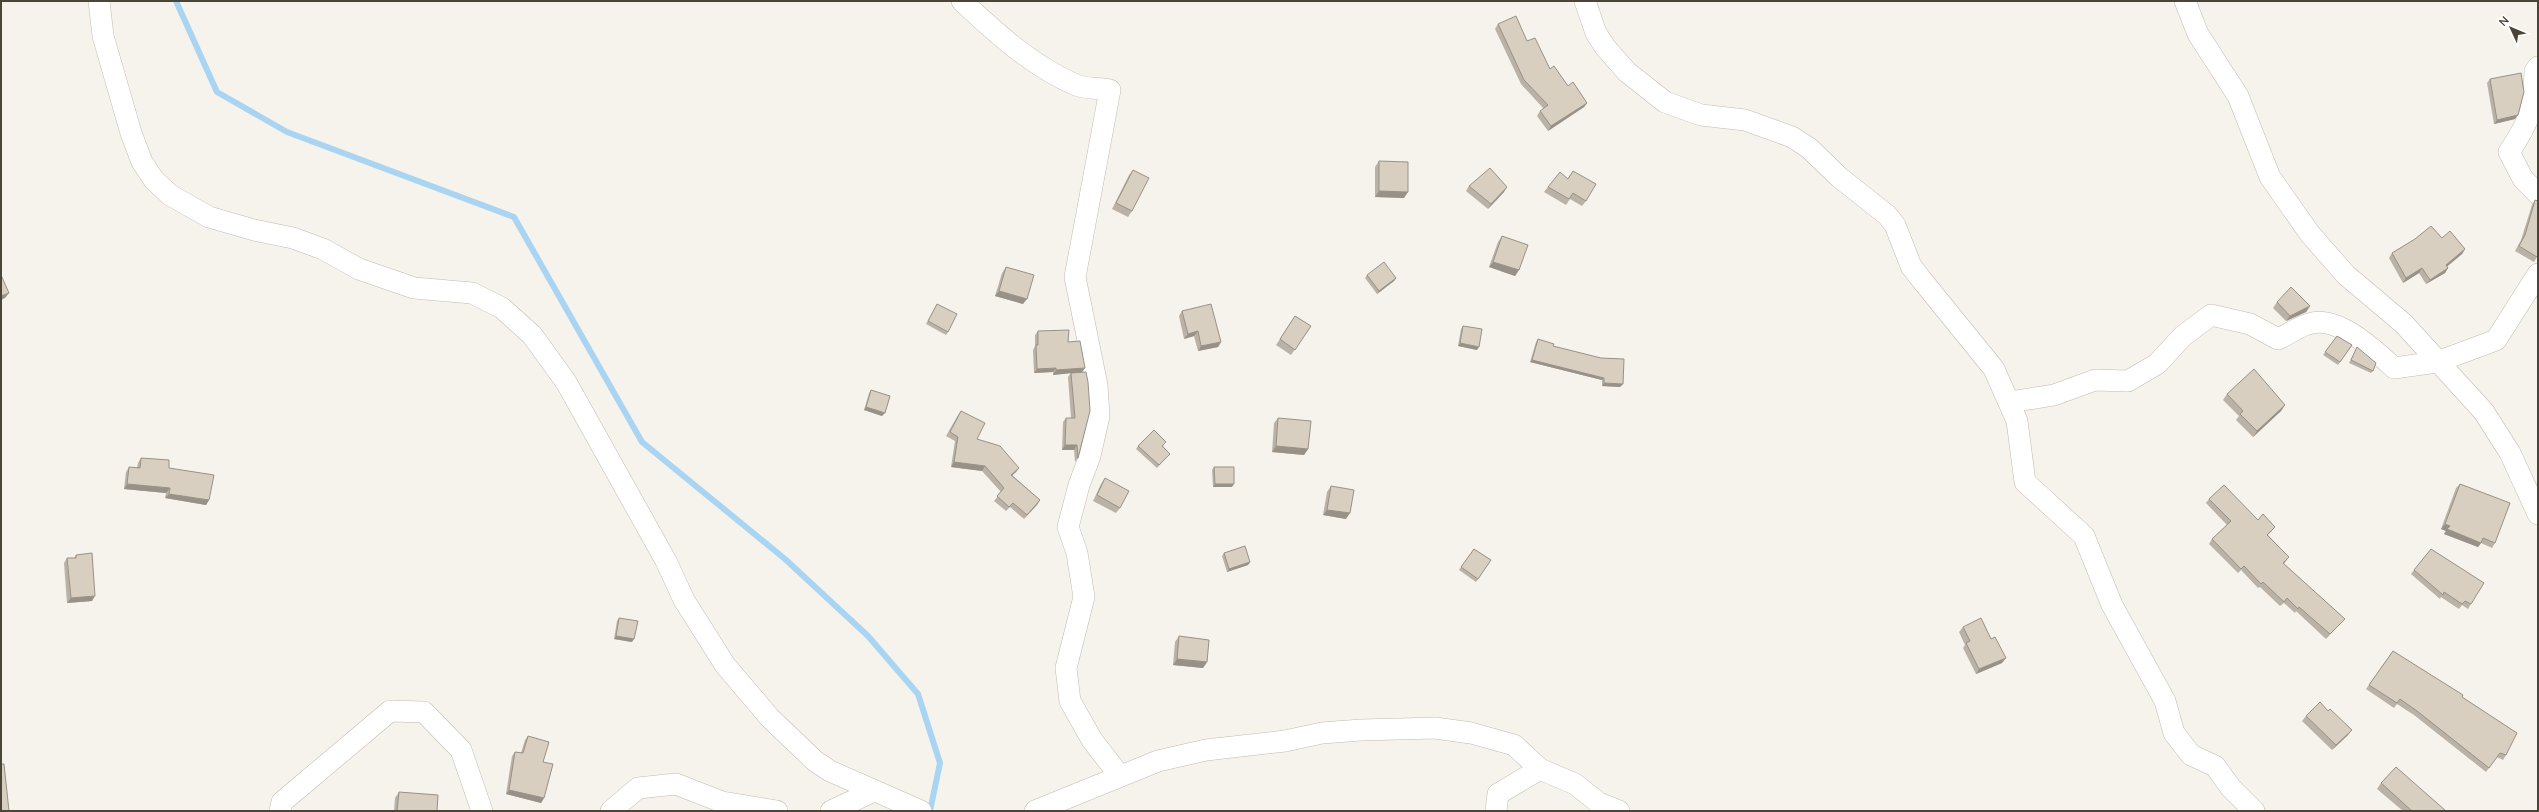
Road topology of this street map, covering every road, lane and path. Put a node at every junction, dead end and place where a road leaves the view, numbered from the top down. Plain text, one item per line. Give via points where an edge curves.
1 (99, 1) edge
2 (962, 1) edge
3 (1585, 1) edge
4 (2185, 1) edge
5 (2538, 67) edge
6 (2538, 194) edge
7 (2538, 274) edge
8 (2437, 362) junction
9 (2010, 402) junction
10 (2538, 514) edge
11 (1540, 769) junction
12 (1120, 776) junction
13 (874, 791) junction
14 (280, 811) edge
15 (482, 811) edge
16 (611, 811) edge
17 (777, 811) edge
18 (831, 811) edge
19 (921, 811) edge
20 (1035, 811) edge
21 (1496, 811) edge
22 (1619, 811) edge
23 (2254, 811) edge

1 - 13 street via 103,36 131,133 142,162 154,180 170,195 209,217 299,240 359,269 414,288 472,293 502,308 532,335 566,382 666,561 684,600 725,665 770,718 815,761 830,771
2 - 12 street via 998,35 1033,60 1077,85 1110,90 1075,277 1097,385 1099,416 1090,456 1078,485 1068,527 1077,553 1084,598 1066,668 1070,701 1092,740
3 - 9 street via 1596,33 1605,47 1627,72 1665,102 1701,115 1745,120 1792,137 1809,148 1839,178 1878,206 1895,225 1912,266 1985,356
4 - 8 street via 2198,34 2238,96 2270,176 2310,234 2346,275 2404,324
5 - 6 street via 2535,71 2534,104 2524,131 2509,152 2523,179
7 - 8 street via 2496,340
8 - 9 street via 2394,368 2367,342 2330,325 2312,323 2278,339 2250,324 2211,316 2183,336 2157,364 2128,381 2095,380 2054,395
8 - 10 street via 2484,412 2510,453
9 - 23 street via 2017,421 2024,482 2084,536 2112,605 2165,701 2174,732 2191,755 2215,766 2231,788
11 - 12 street via 1514,745 1496,739 1435,728 1393,727 1322,733 1285,741 1206,750 1158,761
11 - 21 street via 1498,794
11 - 22 street via 1575,784 1599,803
12 - 20 street
13 - 18 street
13 - 19 street
14 - 15 street via 282,802 390,711 424,712 462,750
16 - 17 street via 638,788 676,784 722,802

